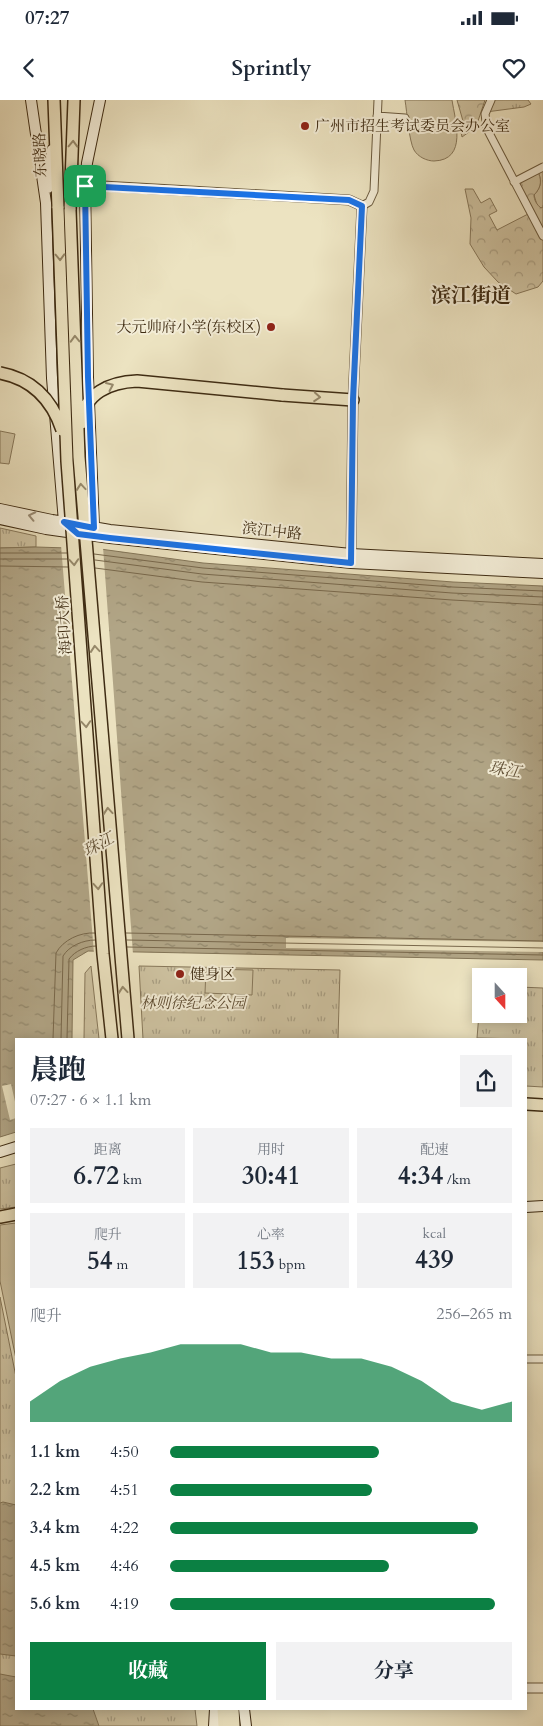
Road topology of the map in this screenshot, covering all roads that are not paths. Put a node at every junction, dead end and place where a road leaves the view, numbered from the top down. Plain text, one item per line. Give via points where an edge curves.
1 (31, 100) edge
2 (54, 100) edge
3 (74, 100) edge
4 (100, 100) edge
5 (378, 100) edge
6 (491, 100) edge
7 (377, 116) junction
8 (405, 118) dead end
9 (54, 134) junction
10 (37, 140) junction
11 (543, 167) edge
12 (49, 178) junction
13 (514, 182) junction
14 (85, 186) junction
15 (46, 204) junction
16 (362, 206) junction
17 (58, 208) junction
18 (70, 210) joint
19 (543, 236) edge
20 (0, 373) edge
21 (88, 377) junction
22 (52, 378) junction
23 (353, 400) junction
24 (79, 458) junction
25 (67, 461) junction
26 (0, 509) edge
27 (0, 519) edge
28 (64, 522) junction
29 (94, 528) junction
30 (78, 534) junction
31 (351, 558) junction
32 (543, 564) edge
33 (543, 572) edge
34 (112, 1038) edge
35 (128, 1038) edge
36 (527, 1104) edge
37 (543, 1105) edge
38 (15, 1147) edge
39 (0, 1152) edge
40 (15, 1154) edge
41 (0, 1159) edge
42 (527, 1206) edge
43 (543, 1206) edge
44 (15, 1214) edge
45 (0, 1217) edge
46 (527, 1359) edge
47 (543, 1359) edge
48 (527, 1688) edge
49 (543, 1688) edge
50 (215, 1710) edge
51 (223, 1710) edge
52 (234, 1710) edge
53 (244, 1710) edge
54 (214, 1726) edge
55 (224, 1726) edge
56 (234, 1726) edge
57 (246, 1726) edge

1 - 10 main road
2 - 9 main road, 东晓路
18 -> 3 main road, 东晓路
4 - 14 main road
5 - 7 street
6 - 13 street via 485,124
7 - 8 street
7 - 16 street via 374,192 369,202
9 - 12 main road
9 - 17 main road, 东晓路
10 - 12 main road
10 - 15 main road
11 - 13 street
12 - 15 main road
12 - 17 main road
13 - 19 street
14 - 16 street via 349,200
14 - 21 main road
15 - 22 main road
16 - 23 street
17 -> 25 main road, 海印大桥, bridge
24 -> 18 main road, 海印大桥, bridge
20 - 25 main road, bridge via 26,382 48,401 62,429
21 - 22 main road via 79,385 66,387 58,386
21 - 29 main road
22 - 28 main road
24 -> 23 main road, bridge via 82,417 86,407 96,394 115,383 137,381
23 - 31 street
35 -> 24 main road, 海印大桥, bridge
25 -> 34 main road, 海印大桥, bridge
28 -> 26 main road, 滨江中路
27 - 30 main road, 滨江中路
28 - 29 main road, 滨江中路
28 - 30 main road
29 - 30 main road
29 - 31 main road, 滨江中路
30 - 31 main road, 滨江中路
31 - 32 main road, 滨江中路
31 - 33 main road, 滨江中路
36 - 37 main road
38 - 39 main road
40 - 41 main road
42 - 43 main road
44 - 45 main road
46 - 47 street
48 - 49 street
50 - 54 main road
51 - 55 main road
52 - 56 main road
53 - 57 main road

